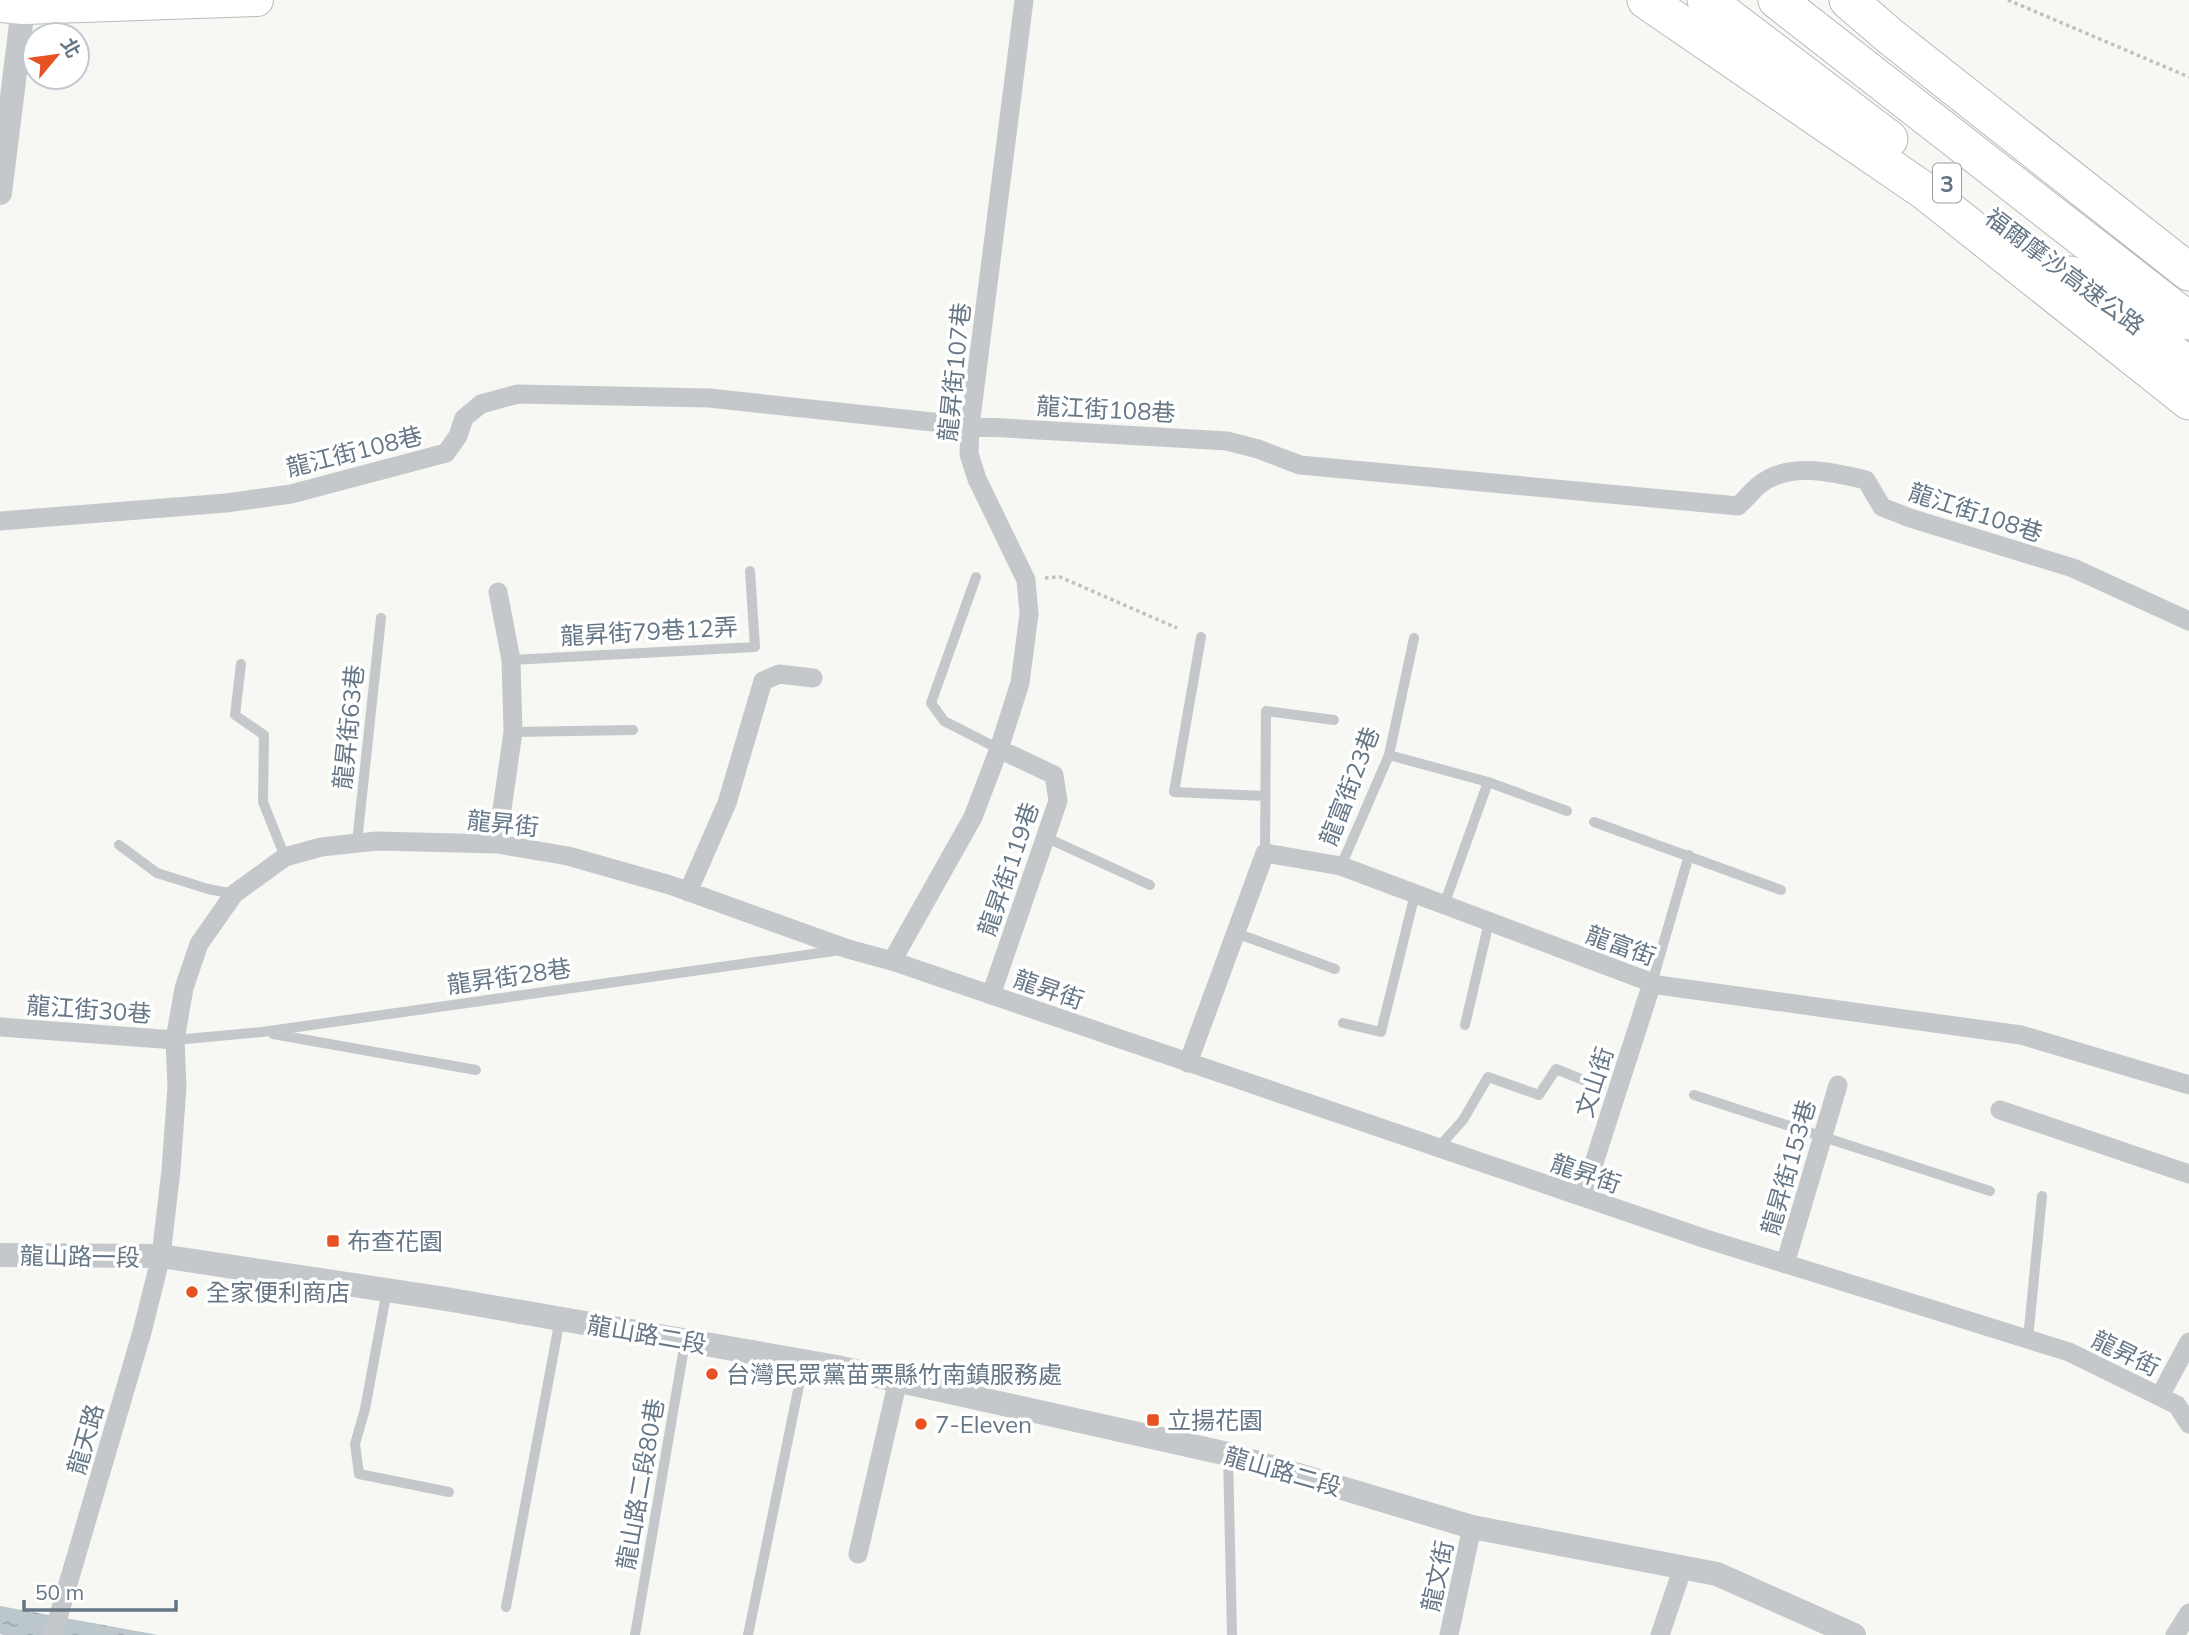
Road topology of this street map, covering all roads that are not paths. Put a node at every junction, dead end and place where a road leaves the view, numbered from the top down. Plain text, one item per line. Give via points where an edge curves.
1 (257, 0) edge
2 (1024, 0) edge
3 (1646, 0) edge
4 (1706, 0) edge
5 (1777, 0) edge
6 (1848, 0) edge
7 (16, 5) edge
8 (0, 192) edge
9 (2189, 272) edge
10 (2189, 321) edge
11 (2189, 366) edge
12 (2189, 401) edge
13 (970, 426) junction
14 (0, 521) edge
15 (750, 571) dead end
16 (976, 577) dead end
17 (498, 592) dead end
18 (381, 618) dead end
19 (2189, 621) edge
20 (1200, 637) dead end
21 (1414, 638) dead end
22 (511, 660) junction
23 (241, 664) dead end
24 (813, 678) dead end
25 (1334, 720) dead end
26 (633, 730) dead end
27 (513, 732) junction
28 (999, 749) junction
29 (1388, 755) junction
30 (1488, 782) junction
31 (1265, 796) junction
32 (1567, 811) dead end
33 (1594, 822) dead end
34 (1045, 837) junction
35 (357, 842) junction
36 (497, 844) junction
37 (120, 845) dead end
38 (1265, 853) junction
39 (1689, 855) junction
40 (285, 857) junction
41 (1341, 866) junction
42 (1150, 885) dead end
43 (1781, 890) dead end
44 (688, 891) junction
45 (234, 894) junction
46 (1415, 894) junction
47 (1444, 905) junction
48 (1489, 922) junction
49 (1236, 933) junction
50 (848, 949) junction
51 (892, 961) junction
52 (1335, 969) dead end
53 (1652, 983) junction
54 (991, 995) junction
55 (1343, 1023) dead end
56 (1465, 1025) dead end
57 (0, 1027) edge
58 (262, 1032) junction
59 (175, 1040) junction
60 (1188, 1063) junction
61 (476, 1070) dead end
62 (1838, 1085) dead end
63 (2189, 1085) edge
64 (1601, 1087) dead end
65 (1694, 1095) dead end
66 (2000, 1110) dead end
67 (1823, 1136) junction
68 (1438, 1148) junction
69 (2189, 1174) edge
70 (1990, 1191) dead end
71 (2042, 1196) dead end
72 (1583, 1197) junction
73 (0, 1255) edge
74 (161, 1256) junction
75 (1785, 1264) junction
76 (387, 1290) junction
77 (560, 1319) junction
78 (2028, 1339) junction
79 (686, 1340) junction
80 (2189, 1342) edge
81 (804, 1361) junction
82 (898, 1380) junction
83 (2160, 1396) junction
84 (2189, 1424) edge
85 (1228, 1454) junction
86 (449, 1492) dead end
87 (1472, 1527) junction
88 (858, 1554) dead end
89 (1683, 1567) junction
90 (506, 1606) dead end
91 (2189, 1613) edge
92 (53, 1635) edge
93 (635, 1635) edge
94 (748, 1635) edge
95 (1232, 1635) edge
96 (1449, 1635) edge
97 (1660, 1635) edge
98 (1854, 1635) edge
99 (2175, 1635) edge

1 - 7 main road
2 - 13 street, 龍昇街107巷
3 - 12 highway via 1926,192
4 - 11 highway, 福爾摩沙高速公路 / 3
5 - 10 highway, 福爾摩沙高速公路 / 3
6 - 9 highway
7 - 8 street
13 - 14 street, 龍江街108巷 via 709,398 518,394 481,404 464,418 446,453 291,494
13 - 19 street, 龍江街108巷 via 1227,441 1300,465 1738,506 1760,484 1785,473 1822,470 1866,480 1882,507 2073,568
13 - 28 street, 龍昇街107巷 via 969,454 977,479 1026,580 1029,614 1020,683
15 - 22 lane, 龍昇街79巷12弄 via 755,647
16 - 28 lane via 931,703 944,721
17 - 22 street
18 - 35 lane, 龍昇街63巷
20 - 31 lane via 1174,792
21 - 29 lane, 龍富街23巷
22 - 27 street
23 - 40 lane via 235,715 264,735 263,802
24 - 44 street via 779,674 763,681 727,803
25 - 31 lane via 1266,711
26 - 27 lane
27 - 36 street
28 - 34 street, 龍昇街119巷 via 1054,775 1058,801
28 - 51 street, 龍昇街107巷 via 972,817
29 - 30 lane
29 - 41 lane, 龍富街23巷
30 - 32 lane
30 - 47 lane
31 - 38 lane
33 - 39 lane
34 - 42 lane
34 - 54 street, 龍昇街119巷
35 - 36 street, 龍昇街
35 - 40 street, 龍昇街
36 - 44 street, 龍昇街 via 568,856
37 - 45 lane via 157,873
38 - 41 street, 龍富街
38 - 49 street
39 - 43 lane
39 - 53 lane
40 - 45 street, 龍昇街
41 - 46 street, 龍富街
44 - 50 street, 龍昇街
45 - 59 street, 龍昇街 via 199,944 184,988
46 - 47 street, 龍富街
46 - 55 lane via 1381,1032
47 - 48 street, 龍富街
48 - 53 street, 龍富街
48 - 56 lane
49 - 52 lane
49 - 60 street
50 - 51 street, 龍昇街
50 - 58 lane, 龍昇街28巷
51 - 54 street, 龍昇街
53 - 63 street, 龍富街 via 2021,1035
53 - 72 street, 文山街
54 - 60 street, 龍昇街
57 - 59 street, 龍江街30巷
58 - 59 lane, 龍昇街28巷
58 - 61 lane
59 - 74 street, 龍昇街 via 177,1087
60 - 68 street, 龍昇街
62 - 67 street, 龍昇街153巷
64 - 68 lane via 1556,1069 1539,1095 1488,1077 1463,1120
65 - 67 lane
66 - 69 street
67 - 70 lane
67 - 75 street, 龍昇街153巷
68 - 72 street, 龍昇街
71 - 78 lane
72 - 75 street, 龍昇街
73 - 74 street, 龍山路一段
74 - 76 street, 龍山路二段
74 - 92 street, 龍天路
75 - 78 street, 龍昇街
76 - 77 street, 龍山路二段
76 - 86 lane via 355,1444 359,1474
77 - 79 street, 龍山路二段
77 - 90 lane
78 - 83 street, 龍昇街 via 2069,1352
79 - 81 street, 龍山路二段
79 - 93 lane, 龍山路二段80巷
80 - 83 street
81 - 82 street, 龍山路二段
81 - 94 lane
82 - 85 street, 龍山路二段
82 - 88 street
83 - 84 street, 龍昇街 via 2177,1405
85 - 87 street, 龍山路二段
85 - 95 lane
87 - 89 street, 龍山路二段
87 - 96 street, 龍文街
89 - 97 street
89 - 98 street, 龍山路二段 via 1717,1574
91 - 99 street

